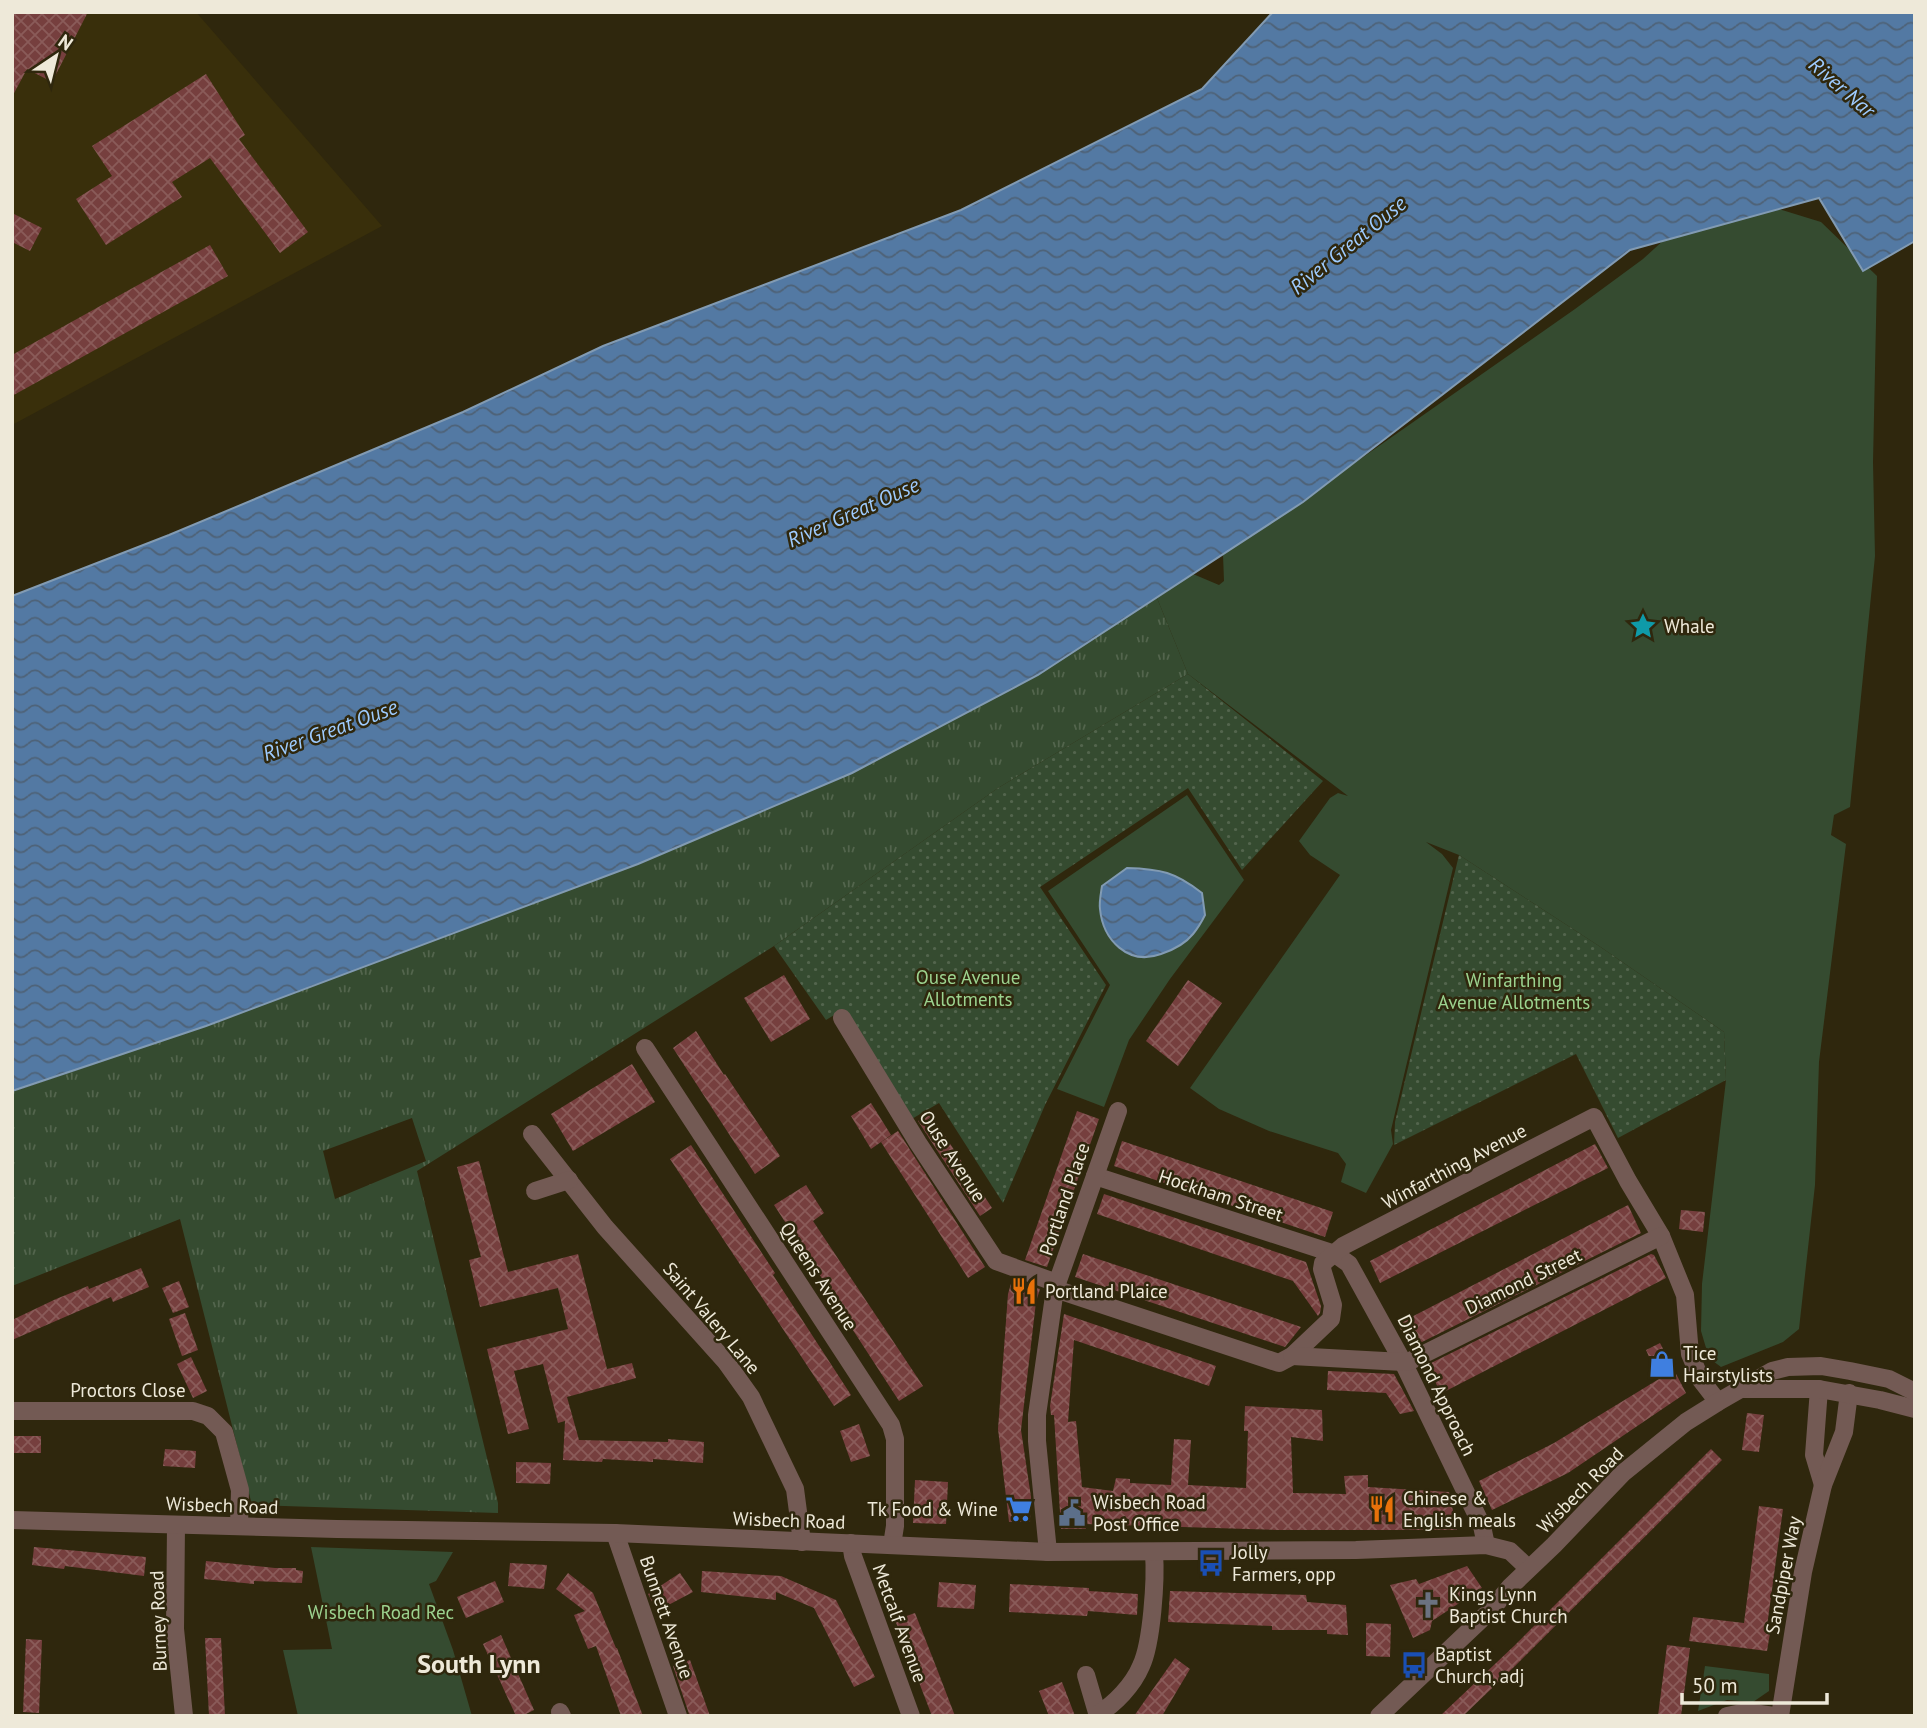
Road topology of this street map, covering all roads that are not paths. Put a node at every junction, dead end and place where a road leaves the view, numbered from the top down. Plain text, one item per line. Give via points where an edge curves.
1 (842, 1018) dead end
2 (645, 1048) dead end
3 (1118, 1111) dead end
4 (532, 1134) dead end
5 (1094, 1176) junction
6 (569, 1180) junction
7 (535, 1191) dead end
8 (1661, 1236) junction
9 (1335, 1254) junction
10 (1056, 1286) junction
11 (1292, 1356) junction
12 (1403, 1362) junction
13 (1742, 1389) junction
14 (1819, 1389) junction
15 (1915, 1392) edge
16 (1849, 1393) junction
17 (1718, 1402) junction
18 (1915, 1409) edge
19 (12, 1411) edge
20 (1823, 1485) junction
21 (12, 1520) edge
22 (176, 1524) junction
23 (239, 1526) junction
24 (615, 1533) junction
25 (802, 1542) junction
26 (851, 1543) junction
27 (892, 1545) junction
28 (1486, 1545) junction
29 (1048, 1552) junction
30 (1154, 1553) junction
31 (1528, 1568) junction
32 (1086, 1675) dead end
33 (1098, 1715) edge
34 (184, 1716) edge
35 (678, 1716) edge
36 (911, 1716) edge
37 (1380, 1716) edge
38 (1727, 1716) edge
39 (1774, 1716) edge
40 (1780, 1716) edge

1 - 10 street, Ouse Avenue via 996,1261
2 - 27 street, Queens Avenue via 891,1425 895,1439
3 - 5 street, Portland Place
4 - 6 street, Saint Valery Lane
5 - 9 street, Hockham Street
5 - 10 street, Portland Place
6 - 7 street
6 - 25 street, Saint Valery Lane via 751,1397 795,1489
8 - 9 street, Winfarthing Avenue via 1594,1116
8 - 12 street, Diamond Street
8 - 17 street via 1685,1295 1690,1354 1701,1380
9 - 11 street via 1322,1269 1333,1305 1331,1319
9 - 12 street, Diamond Approach via 1349,1264
10 - 11 street, Ouse Avenue via 1267,1360 1279,1363
10 - 29 street, Portland Place via 1037,1415
11 - 12 street, Ouse Avenue
12 - 28 street, Diamond Approach via 1482,1526
13 - 14 street, Wisbech Road
13 - 15 street, Wisbech Road via 1772,1371 1821,1366 1889,1379
13 - 17 street, Wisbech Road
14 - 16 street, Wisbech Road
14 - 20 street, Sandpiper Way via 1814,1455
16 - 18 street, Wisbech Road
16 - 20 street, Sandpiper Way via 1844,1432
17 - 31 street, Wisbech Road via 1623,1473
19 - 23 street, Proctors Close via 193,1411 208,1416 224,1432 240,1490
20 - 40 street, Sandpiper Way via 1800,1586
21 - 22 street, Wisbech Road
22 - 23 street, Wisbech Road
22 - 34 street, Burney Road via 175,1629
23 - 24 street, Wisbech Road
24 - 25 street, Wisbech Road
24 - 35 street, Bunnett Avenue
25 - 26 street, Wisbech Road
26 - 27 street, Wisbech Road
26 - 36 street, Metcalf Avenue
27 - 29 street, Wisbech Road
28 - 30 street, Wisbech Road
28 - 31 street, Wisbech Road via 1510,1551
29 - 30 street, Wisbech Road
30 - 33 street via 1156,1573 1146,1655 1140,1670
31 - 37 street via 1490,1611
32 - 33 street
38 - 39 street

